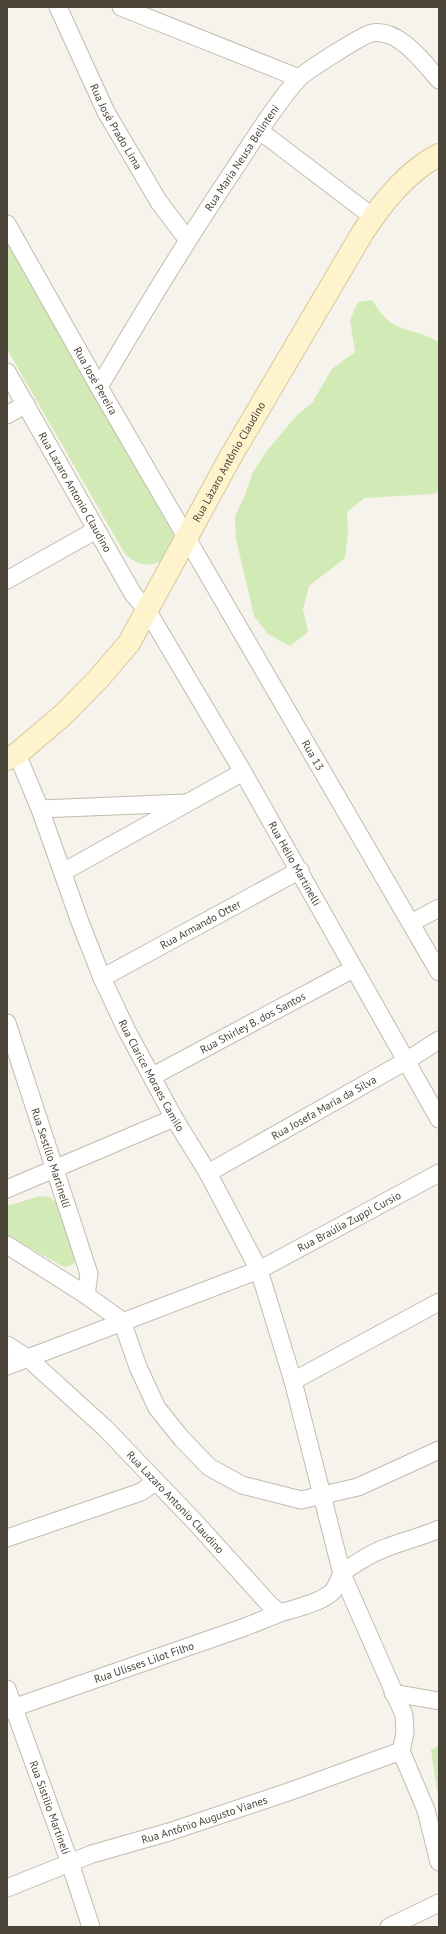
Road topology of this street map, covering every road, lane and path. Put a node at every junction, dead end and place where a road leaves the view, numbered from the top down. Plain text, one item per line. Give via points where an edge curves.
1 (58, 7) edge
2 (121, 7) edge
3 (299, 78) junction
4 (439, 80) edge
5 (260, 131) junction
6 (439, 155) edge
7 (373, 217) junction
8 (7, 224) edge
9 (187, 239) junction
10 (7, 372) edge
11 (98, 387) junction
12 (26, 404) junction
13 (7, 415) edge
14 (96, 530) junction
15 (186, 538) junction
16 (7, 580) edge
17 (147, 610) junction
18 (12, 756) edge
19 (244, 772) junction
20 (189, 802) junction
21 (40, 809) junction
22 (300, 870) junction
23 (63, 872) junction
24 (439, 908) edge
25 (411, 923) junction
26 (353, 969) junction
27 (439, 972) edge
28 (102, 978) junction
29 (7, 1023) edge
30 (439, 1040) edge
31 (406, 1061) junction
32 (153, 1076) junction
33 (174, 1118) junction
34 (439, 1119) edge
35 (54, 1170) junction
36 (208, 1173) junction
37 (439, 1173) edge
38 (7, 1189) edge
39 (7, 1244) edge
40 (259, 1270) junction
41 (86, 1295) junction
42 (439, 1302) edge
43 (122, 1321) junction
44 (7, 1345) edge
45 (29, 1359) junction
46 (7, 1366) edge
47 (292, 1382) junction
48 (439, 1450) edge
49 (155, 1482) junction
50 (323, 1496) junction
51 (439, 1529) edge
52 (7, 1538) edge
53 (342, 1574) junction
54 (280, 1613) junction
55 (7, 1689) edge
56 (393, 1694) junction
57 (437, 1698) edge
58 (10, 1709) edge
59 (401, 1751) junction
60 (439, 1862) edge
61 (70, 1863) junction
62 (7, 1888) edge
63 (439, 1903) edge
64 (91, 1927) edge
65 (389, 1927) edge

1 - 9 street, Rua José Prado Lima via 106,112 159,202
2 - 3 street
3 - 4 street, Rua Maria Neusa Belinteni via 353,42 372,33 384,33 414,51
3 - 5 street, Rua Maria Neusa Belinteni
5 - 7 street
5 - 9 street, Rua Maria Neusa Belinteni
6 - 7 main road, Rua Lázaro Antônio Claudino via 403,182
7 - 15 main road, Rua Lázaro Antônio Claudino via 275,380
8 - 11 street, Rua José Pereira
9 - 11 street, Rua Maria Neusa Belinteni
10 - 12 street, Rua Lazaro Antonio Claudino
11 - 15 street, Rua José Pereira
12 - 13 street
12 - 14 street, Rua Lazaro Antonio Claudino
14 - 16 street
14 - 17 street, Rua Lazaro Antonio Claudino via 133,594
15 - 17 main road, Rua Lázaro Antônio Claudino
15 - 25 street, Rua 13
17 - 18 main road, Rua Lázaro Antônio Claudino via 129,643 100,677 64,714
17 - 19 street, Rua Hélio Martinelli
18 - 21 street, Rua Clarice Moraes Camilo
19 - 20 street
19 - 22 street, Rua Hélio Martinelli
20 - 21 street
20 - 23 street
21 - 23 street, Rua Clarice Moraes Camilo
22 - 26 street, Rua Hélio Martinelli
22 - 28 street, Rua Armando Otter
23 - 28 street, Rua Clarice Moraes Camilo
24 - 25 street
25 - 27 street, Rua 13
26 - 31 street, Rua Hélio Martinelli
26 - 32 street, Rua Shirley B. dos Santos
28 - 32 street, Rua Clarice Moraes Camilo via 127,1031
29 - 35 street, Rua Sestílio Martinelli
30 - 31 street, Rua Josefa Maria da Silva
31 - 34 street, Rua Hélio Martinelli
31 - 36 street, Rua Josefa Maria da Silva
32 - 33 street, Rua Clarice Moraes Camilo
33 - 35 street
33 - 36 street, Rua Clarice Moraes Camilo
35 - 38 street
35 - 41 street, Rua Sestílio Martinelli via 89,1274
36 - 40 street, Rua Clarice Moraes Camilo
37 - 40 street, Rua Braúlia Zuppi Cursio
39 - 41 street
40 - 43 street
40 - 47 street, Rua Clarice Moraes Camilo
41 - 43 street
42 - 47 street
43 - 45 street
43 - 50 street via 138,1367 157,1408 209,1467 242,1485 301,1500
44 - 45 street, Rua Lazaro Antonio Claudino
45 - 46 street
45 - 49 street, Rua Lazaro Antonio Claudino via 105,1428
47 - 50 street, Rua Clarice Moraes Camilo
48 - 50 street via 358,1486
49 - 52 street via 141,1492
49 - 54 street, Rua Lazaro Antonio Claudino
50 - 53 street, Rua Clarice Moraes Camilo
51 - 53 street via 372,1554
53 - 54 street via 332,1592 315,1602
53 - 56 street, Rua Clarice Moraes Camilo
54 - 58 street, Rua Ulisses Lilot Filho
55 - 58 street, Rua Sistilio Martineli
56 - 57 street
56 - 59 street, Rua Clarice Moraes Camilo via 404,1715 405,1733
58 - 61 street, Rua Sistilio Martineli
59 - 60 street via 426,1810
59 - 61 street, Rua Antônio Augusto Vianes via 291,1791
61 - 62 street, Rua Antônio Augusto Vianes
61 - 64 street, Rua Sistilio Martineli
63 - 65 street

